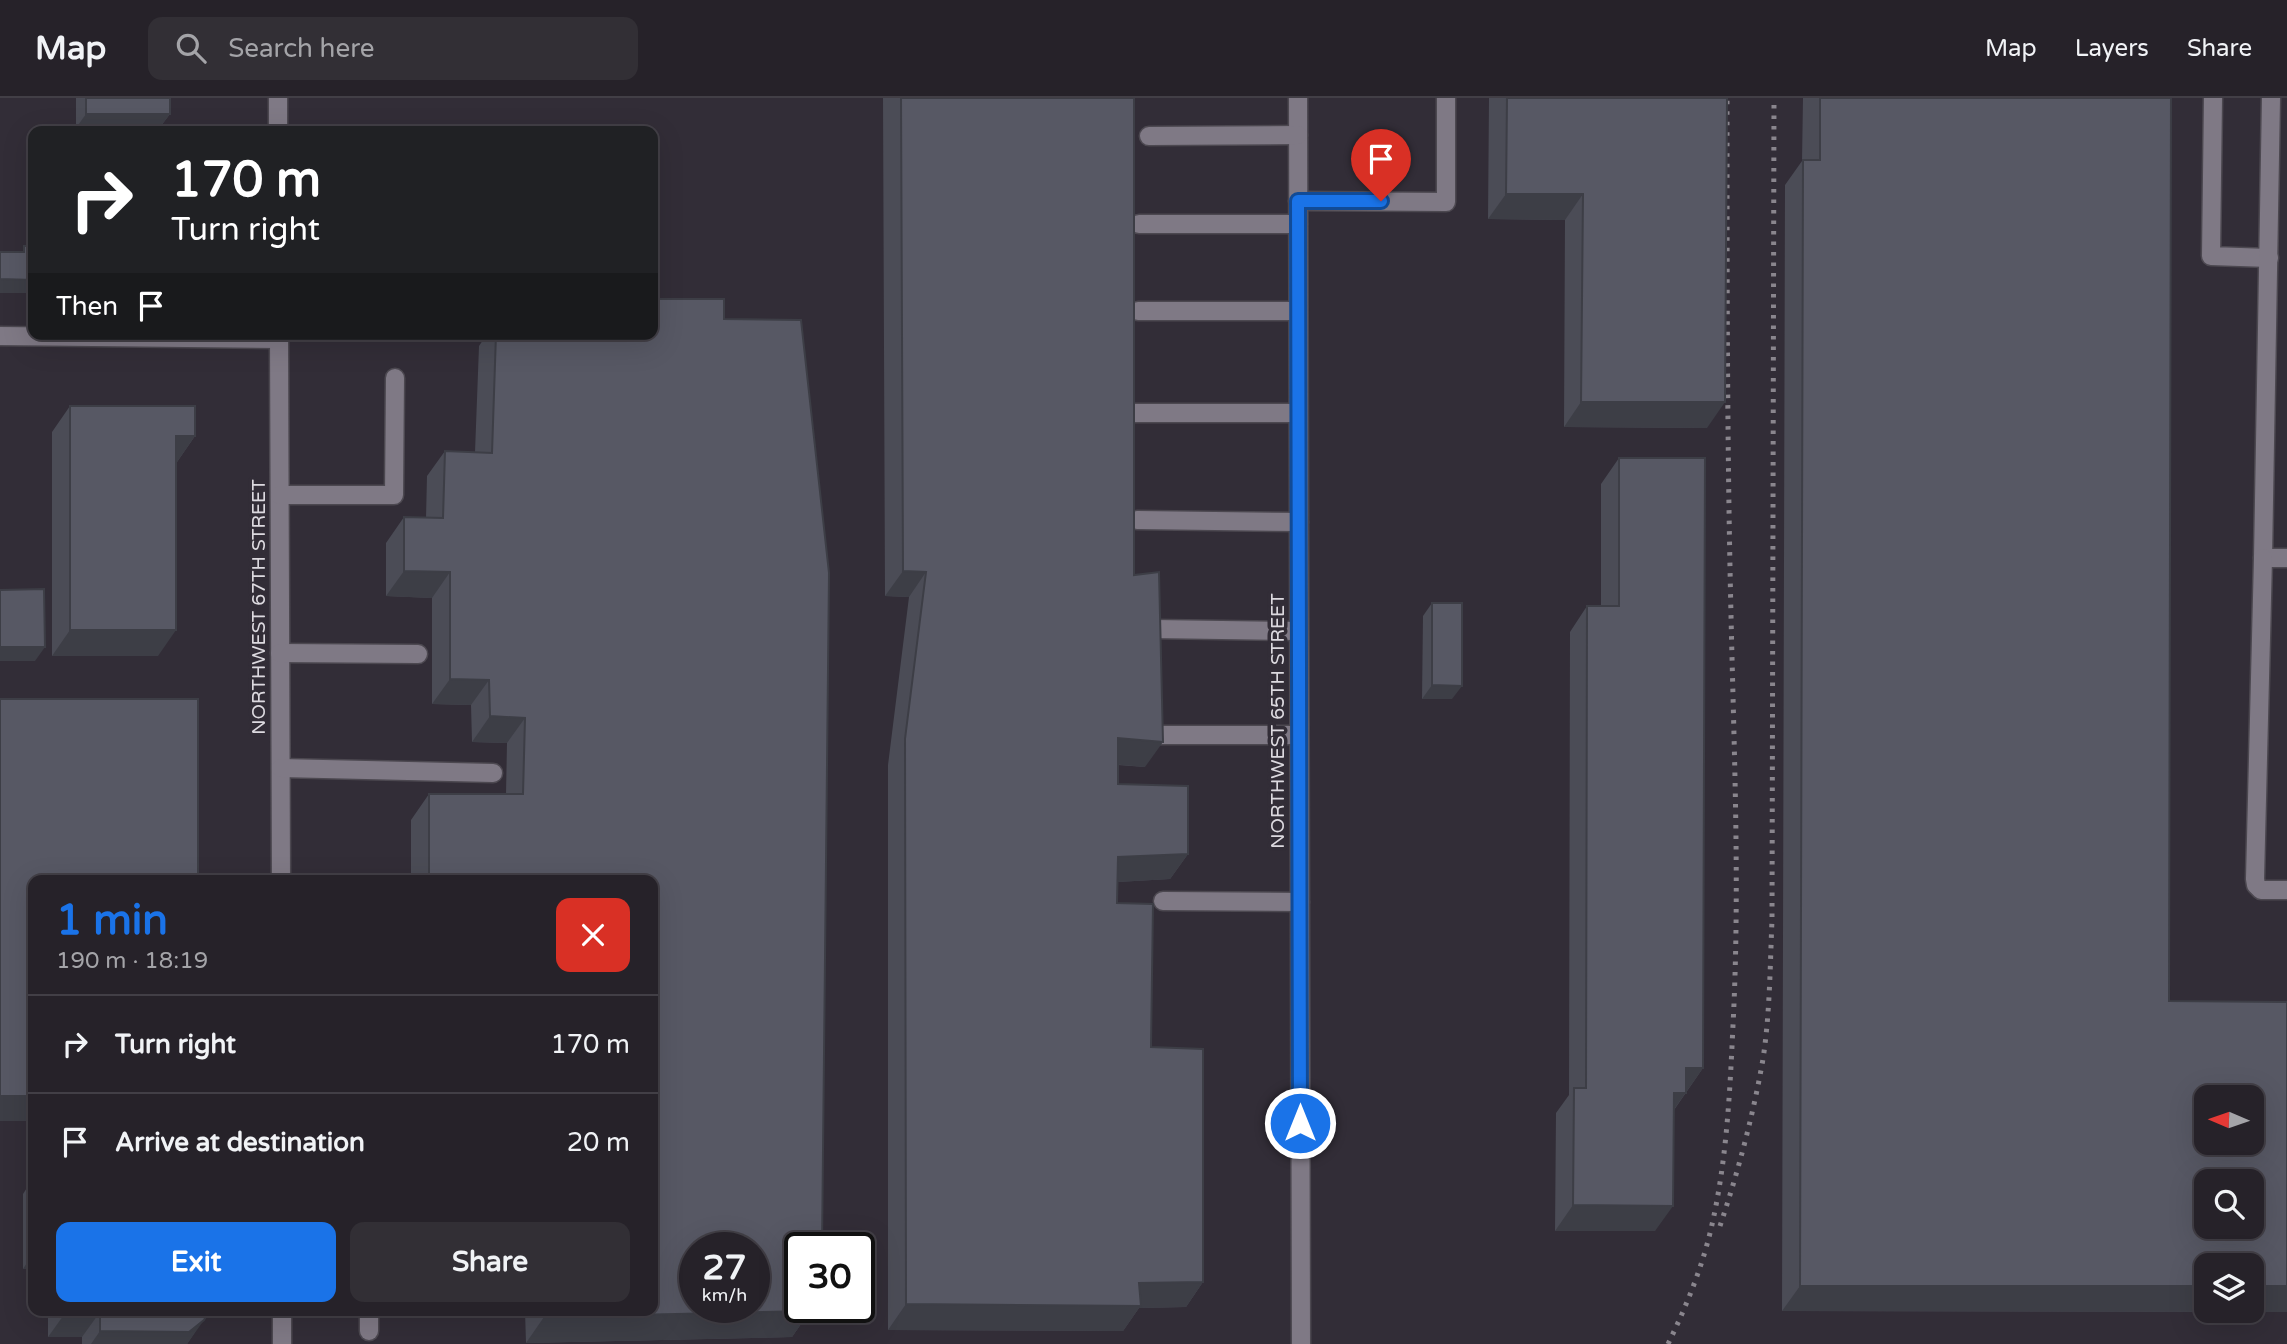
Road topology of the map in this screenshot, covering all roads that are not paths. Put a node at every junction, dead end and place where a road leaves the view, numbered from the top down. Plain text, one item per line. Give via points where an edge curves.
1 (278, 98) edge
2 (1297, 98) edge
3 (1446, 98) edge
4 (2213, 98) edge
5 (2271, 98) edge
6 (278, 126) edge
7 (1298, 135) junction
8 (1149, 136) dead end
9 (1298, 201) junction
10 (1139, 224) dead end
11 (1298, 224) junction
12 (2269, 258) junction
13 (1138, 311) dead end
14 (1298, 311) junction
15 (0, 336) edge
16 (28, 336) edge
17 (279, 340) edge
18 (395, 377) dead end
19 (1135, 413) edge
20 (1298, 414) junction
21 (280, 495) junction
22 (1137, 520) edge
23 (1299, 522) junction
24 (2263, 558) junction
25 (2287, 558) edge
26 (1154, 629) edge
27 (1298, 631) junction
28 (280, 653) junction
29 (418, 654) dead end
30 (1154, 735) edge
31 (1299, 735) junction
32 (281, 768) junction
33 (493, 773) dead end
34 (281, 875) edge
35 (2287, 890) edge
36 (1163, 901) dead end
37 (1300, 902) junction
38 (282, 1316) edge
39 (369, 1316) edge
40 (369, 1331) dead end
41 (282, 1344) edge
42 (1301, 1344) edge

1 - 6 street
2 - 7 street, NORTHWEST 65TH STREET
3 - 9 street via 1446,202
4 - 12 street via 2211,256
5 - 12 street
7 - 8 street
7 - 9 street, NORTHWEST 65TH STREET
9 - 11 street, NORTHWEST 65TH STREET
10 - 11 street
11 - 14 street, NORTHWEST 65TH STREET
12 - 24 street
13 - 14 street
14 - 20 street, NORTHWEST 65TH STREET
15 - 16 street
17 - 21 street, NORTHWEST 67TH STREET
18 - 21 street via 394,495
19 - 20 street
20 - 23 street, NORTHWEST 65TH STREET
21 - 28 street, NORTHWEST 67TH STREET
22 - 23 street
23 - 27 street, NORTHWEST 65TH STREET
24 - 25 street
24 - 35 street via 2255,879 2261,890
26 - 27 street
27 - 31 street, NORTHWEST 65TH STREET
28 - 29 street
28 - 32 street, NORTHWEST 67TH STREET
30 - 31 street
31 - 37 street, NORTHWEST 65TH STREET
32 - 33 street
32 - 34 street, NORTHWEST 67TH STREET
36 - 37 street
37 - 42 street, NORTHWEST 65TH STREET
38 - 41 street
39 - 40 street

